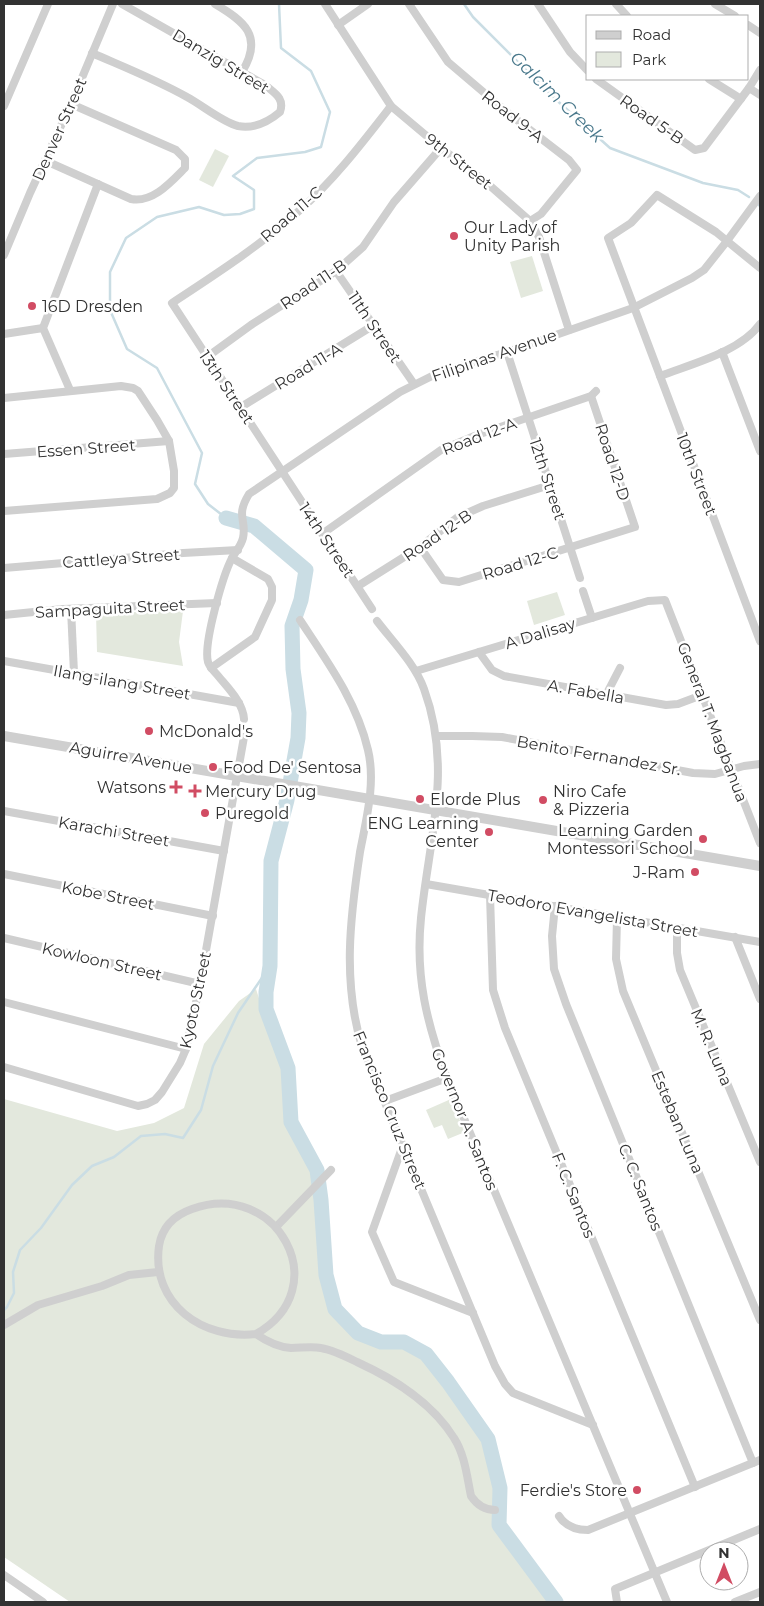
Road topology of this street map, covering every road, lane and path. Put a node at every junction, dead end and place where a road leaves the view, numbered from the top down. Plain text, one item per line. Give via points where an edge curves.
1 (48, 4) edge
2 (113, 4) edge
3 (122, 4) edge
4 (215, 4) edge
5 (325, 4) edge
6 (368, 4) edge
7 (409, 4) edge
8 (538, 4) edge
9 (616, 4) edge
10 (715, 4) edge
11 (626, 15) edge
12 (733, 15) edge
13 (338, 25) junction
14 (749, 25) edge
15 (760, 32) edge
16 (92, 53) junction
17 (586, 69) edge
18 (760, 70) edge
19 (242, 72) junction
20 (597, 80) edge
21 (711, 80) edge
22 (4, 81) edge
23 (12, 85) junction
24 (749, 88) junction
25 (760, 95) edge
26 (741, 99) junction
27 (71, 104) junction
28 (4, 106) edge
29 (391, 106) junction
30 (441, 148) junction
31 (46, 161) junction
32 (98, 184) junction
33 (760, 196) edge
34 (530, 221) junction
35 (727, 242) junction
36 (4, 255) edge
37 (760, 268) edge
38 (336, 271) junction
39 (172, 303) joint
40 (634, 308) junction
41 (760, 324) edge
42 (374, 325) junction
43 (43, 328) junction
44 (569, 330) junction
45 (4, 334) edge
46 (507, 352) junction
47 (722, 352) junction
48 (207, 357) junction
49 (660, 376) junction
50 (414, 384) junction
51 (70, 390) junction
52 (594, 393) joint
53 (4, 398) edge
54 (241, 407) junction
55 (528, 418) junction
56 (169, 442) junction
57 (760, 451) edge
58 (4, 454) edge
59 (282, 471) junction
60 (550, 485) junction
61 (4, 511) edge
62 (635, 526) joint
63 (322, 534) junction
64 (420, 547) junction
65 (570, 548) junction
66 (238, 550) junction
67 (232, 558) junction
68 (4, 568) edge
69 (580, 578) dead end
70 (358, 586) junction
71 (583, 591) dead end
72 (665, 600) joint
73 (217, 602) junction
74 (71, 609) junction
75 (372, 609) dead end
76 (4, 615) edge
77 (592, 618) junction
78 (760, 618) edge
79 (300, 620) dead end
80 (377, 621) dead end
81 (752, 621) junction
82 (760, 641) edge
83 (479, 652) junction
84 (4, 661) edge
85 (211, 668) junction
86 (620, 668) dead end
87 (416, 671) junction
88 (74, 673) junction
89 (606, 694) junction
90 (702, 695) junction
91 (239, 703) junction
92 (244, 719) dead end
93 (4, 736) edge
94 (437, 736) junction
95 (244, 737) dead end
96 (760, 764) edge
97 (732, 769) junction
98 (238, 776) junction
99 (368, 798) junction
100 (437, 810) junction
101 (4, 811) edge
102 (760, 843) edge
103 (224, 851) junction
104 (760, 866) edge
105 (4, 874) edge
106 (426, 884) junction
107 (490, 895) junction
108 (555, 906) junction
109 (212, 916) junction
110 (617, 918) junction
111 (677, 928) junction
112 (735, 937) junction
113 (4, 938) edge
114 (760, 942) edge
115 (200, 984) junction
116 (760, 999) edge
117 (4, 1002) edge
118 (186, 1049) junction
119 (4, 1067) edge
120 (447, 1078) junction
121 (385, 1101) junction
122 (403, 1146) junction
123 (760, 1162) edge
124 (330, 1170) dead end
125 (276, 1227) junction
126 (158, 1272) junction
127 (473, 1313) junction
128 (760, 1320) edge
129 (4, 1325) edge
130 (256, 1334) junction
131 (593, 1425) junction
132 (757, 1462) edge
133 (695, 1487) junction
134 (495, 1510) dead end
135 (630, 1514) junction
136 (559, 1516) dead end
137 (760, 1529) edge
138 (655, 1573) junction
139 (4, 1575) edge
140 (760, 1592) edge
141 (43, 1602) edge
142 (618, 1602) edge
143 (667, 1602) edge
144 (735, 1602) edge

1 - 23 street
2 - 16 street, Denver Street
3 - 19 street, Danzig Street
4 - 19 street via 235,16 251,38 252,49
5 - 13 street, 9th Street
6 - 13 street
7 - 34 street, Road 9-A via 448,62 578,170 541,214
8 - 17 street via 570,52
9 - 11 street
10 - 12 street
13 - 29 street, 9th Street
14 - 15 street
16 - 19 street, Danzig Street via 164,85 235,125 254,127 276,115 282,102 265,85
16 - 27 street, Denver Street
18 - 24 street, Road 5-B
20 - 26 street, Road 5-B via 695,150 704,148
21 - 26 street
22 - 23 street
23 - 28 street
24 - 25 street
24 - 26 street, Road 5-B
27 - 31 street, Denver Street
27 - 32 street via 176,150 186,163 171,182 150,198 131,199
29 - 30 street, 9th Street
29 - 39 street, Road 11-C via 348,160 300,210 228,266
30 - 34 street, 9th Street
30 - 38 street, Road 11-B via 394,202 363,247
31 - 32 street
31 - 36 street, Denver Street
32 - 43 street
33 - 35 street, Filipinas Avenue
34 - 44 street, 9th Street via 539,238
35 - 37 street
35 - 40 street, Filipinas Avenue via 704,270
35 - 40 street, 10th Street via 657,195 631,223 608,238
38 - 42 street, 11th Street
38 - 48 street, Road 11-B
39 - 48 street, 13th Street
40 - 44 street, Filipinas Avenue
40 - 49 street, 10th Street
41 - 47 street via 740,343
42 - 50 street, 11th Street
42 - 54 street, Road 11-A
43 - 45 street
43 - 51 street
44 - 46 street, Filipinas Avenue
46 - 50 street, Filipinas Avenue via 438,373
46 - 55 street, 12th Street
47 - 49 street
47 - 57 street
48 - 54 street, 13th Street
49 - 81 street, 10th Street
50 - 59 street, Filipinas Avenue
51 - 53 street
51 - 56 street via 133,388 141,394
52 - 55 street, Road 12-A
52 - 62 street, Road 12-D
54 - 59 street, 13th Street
55 - 60 street, 12th Street
55 - 63 street, Road 12-A via 441,450
56 - 58 street, Essen Street
56 - 61 street via 174,488 164,497
59 - 63 street, 14th Street
59 - 66 street, Filipinas Avenue via 249,494 242,506 244,536
60 - 64 street, Road 12-B via 458,517
60 - 65 street, 12th Street
62 - 65 street, Road 12-C
63 - 70 street, 14th Street
64 - 65 street, Road 12-C via 443,580 459,582
64 - 70 street, Road 12-B
65 - 69 street, 12th Street
66 - 67 street
66 - 68 street, Cattleya Street
67 - 73 street
67 - 85 street via 268,579 272,600 255,637
70 - 75 street, 14th Street
71 - 77 street
72 - 77 street, A Dalisay via 648,601
72 - 90 street, General T. Magbanua
73 - 74 street, Sampaguita Street
73 - 85 street via 207,646 207,660
74 - 76 street, Sampaguita Street
74 - 88 street
77 - 83 street, A Dalisay
78 - 81 street
79 - 99 street, Francisco Cruz Street via 354,710 369,752
80 - 87 street, Governor A. Santos
81 - 82 street, 10th Street
83 - 87 street, A Dalisay
83 - 89 street, A. Fabella via 492,670 504,676
84 - 88 street, Ilang-ilang Street
85 - 91 street
86 - 89 street
87 - 94 street, Governor A. Santos
88 - 91 street, Ilang-ilang Street
89 - 90 street, A. Fabella via 666,705
90 - 97 street, General T. Magbanua
91 - 92 street
93 - 98 street, Aguirre Avenue
94 - 97 street, Benito Fernandez Sr. via 502,738 693,773 715,774
94 - 100 street, Governor A. Santos
95 - 98 street, Kyoto Street
96 - 97 street, Benito Fernandez Sr.
97 - 102 street, General T. Magbanua
98 - 99 street, Aguirre Avenue
98 - 103 street, Kyoto Street
99 - 100 street, Aguirre Avenue
99 - 121 street, Francisco Cruz Street via 350,930 350,990 361,1045
100 - 104 street, Aguirre Avenue
100 - 106 street, Governor A. Santos
101 - 103 street, Karachi Street
103 - 109 street, Kyoto Street
105 - 109 street, Kobe Street
106 - 107 street, Teodoro Evangelista Street
106 - 120 street, Governor A. Santos via 420,919 421,980 432,1037
107 - 108 street, Teodoro Evangelista Street
107 - 133 street, F. C. Santos via 493,990 505,1028
108 - 110 street, Teodoro Evangelista Street
108 - 132 street, C. C. Santos via 552,936 554,969 566,1004
109 - 115 street, Kyoto Street
110 - 111 street, Teodoro Evangelista Street
110 - 128 street, Esteban Luna via 616,959 623,991
111 - 112 street, Teodoro Evangelista Street
111 - 123 street, M. R. Luna via 680,970
112 - 114 street, Teodoro Evangelista Street
112 - 116 street
113 - 115 street, Kowloon Street
115 - 118 street, Kyoto Street
117 - 118 street
118 - 119 street, Kyoto Street via 162,1092 155,1100 138,1106
120 - 121 street
120 - 131 street, Governor A. Santos
121 - 122 street, Francisco Cruz Street
122 - 127 street, Francisco Cruz Street
122 - 127 street via 372,1232 394,1282
124 - 125 street
125 - 126 street via 253,1210 229,1203 200,1206 182,1212 164,1230
125 - 130 street via 287,1241 292,1255 293,1284 279,1316
126 - 129 street via 129,1275 38,1305
126 - 130 street via 162,1286 188,1317 225,1333
127 - 131 street, Francisco Cruz Street via 499,1375 509,1389
130 - 134 street via 282,1347 332,1351 384,1374 404,1387 455,1438 475,1503
131 - 135 street, Governor A. Santos
132 - 133 street
133 - 135 street
135 - 136 street via 588,1530 567,1526
135 - 138 street, Governor A. Santos
137 - 138 street
138 - 142 street via 615,1590
138 - 143 street, Governor A. Santos
139 - 141 street
140 - 144 street

